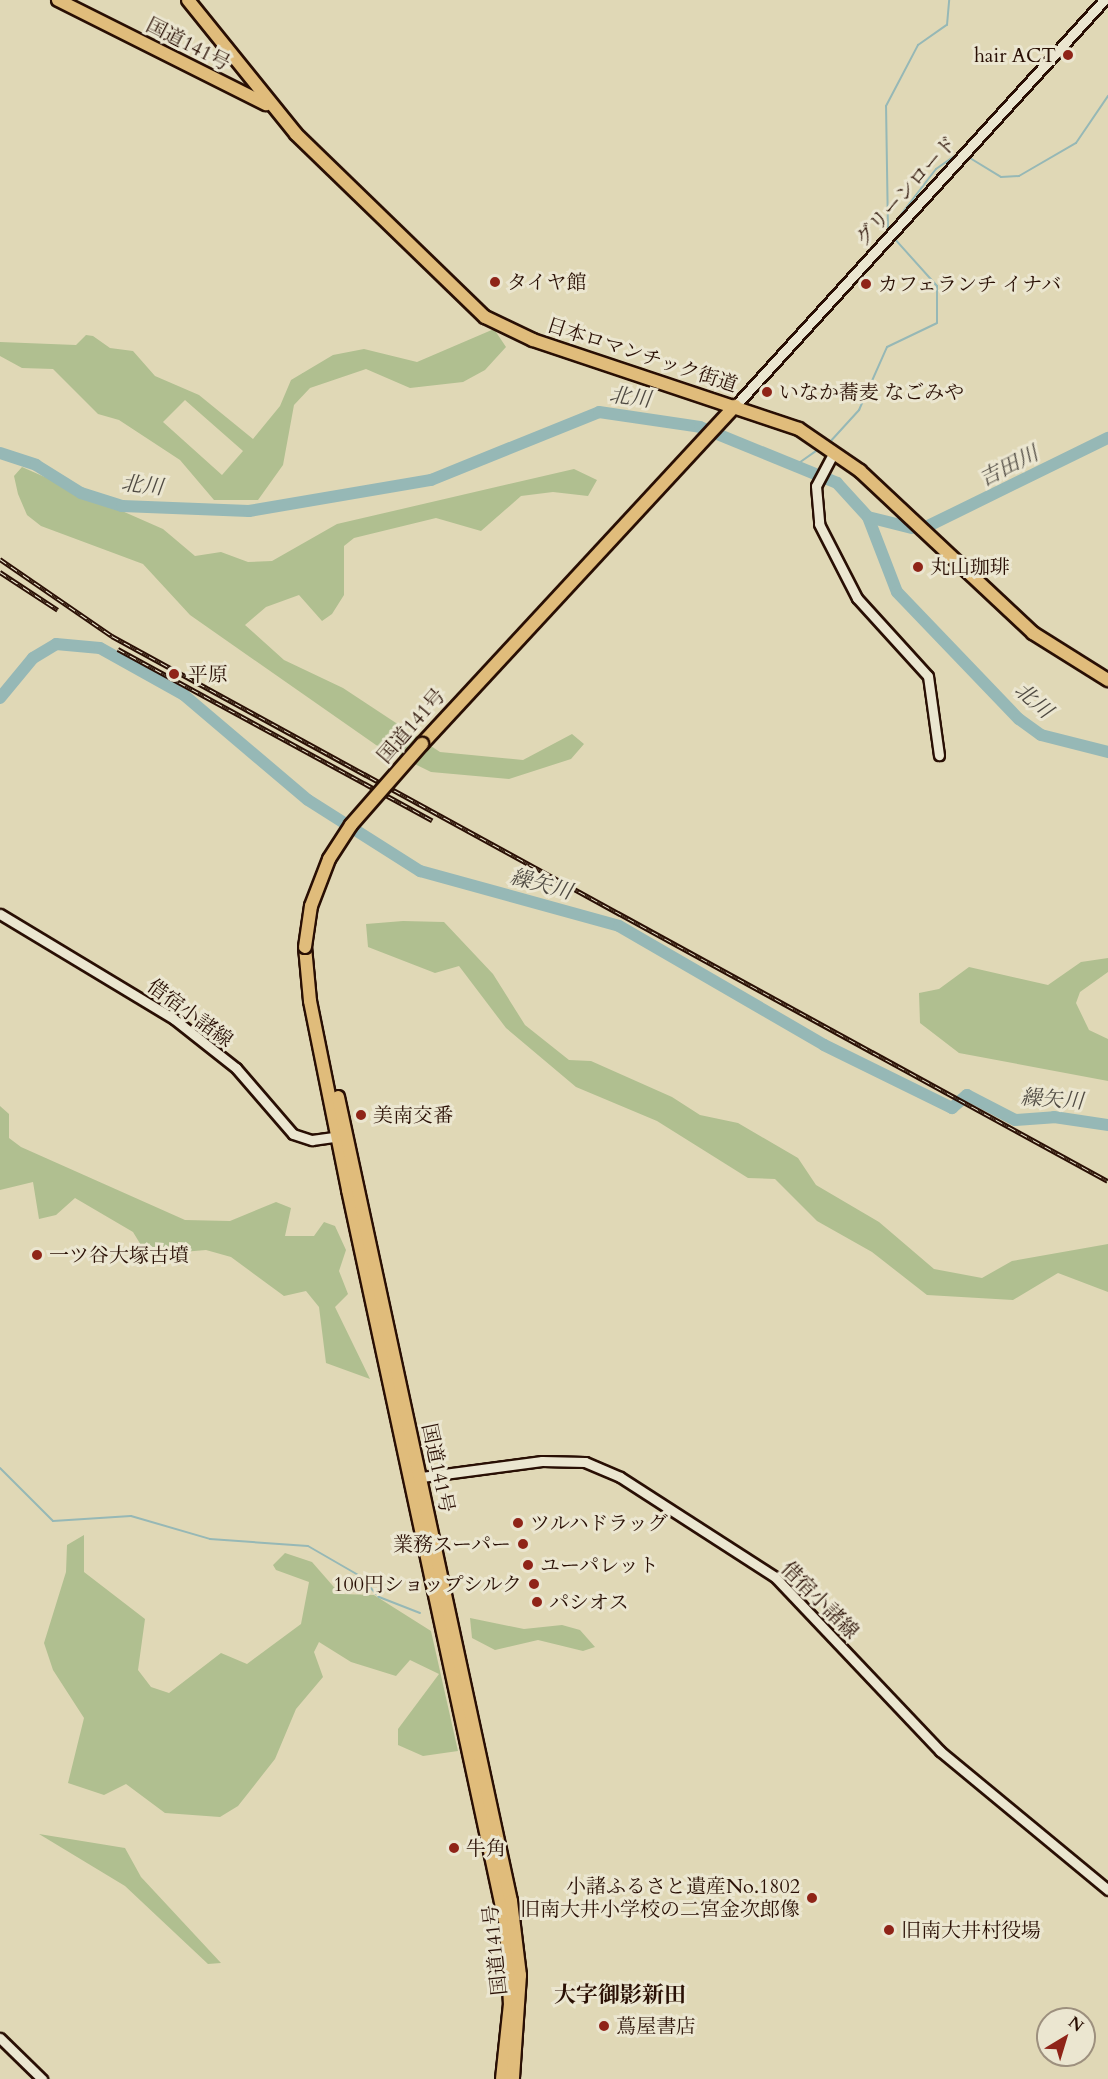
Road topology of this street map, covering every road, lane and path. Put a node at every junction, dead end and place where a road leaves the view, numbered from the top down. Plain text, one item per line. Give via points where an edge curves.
1 (58, 0) edge
2 (188, 0) edge
3 (1104, 0) edge
4 (232, 60) junction
5 (219, 81) junction
6 (269, 106) junction
7 (735, 406) junction
8 (834, 452) junction
9 (1108, 680) edge
10 (939, 754) dead end
11 (0, 914) edge
12 (342, 1136) junction
13 (415, 1478) junction
14 (1108, 1890) edge
15 (0, 2038) edge
16 (42, 2079) edge
17 (502, 2079) edge
18 (513, 2079) edge

1 - 5 highway, 国道141号
2 - 4 highway
3 - 7 main road, グリーンロード
4 - 5 highway via 233,73
4 - 6 highway
5 - 6 highway, 国道141号
6 - 7 highway, 日本ロマンチック街道 via 485,317 533,340
7 - 8 highway, 日本ロマンチック街道 via 799,429
7 - 12 highway, 国道141号, bridge via 422,744 333,852 316,889 305,947 312,1011
8 - 9 highway, 日本ロマンチック街道 via 1024,626
8 - 10 main road via 816,486 819,524 857,598 928,676
11 - 12 main road, 借宿小諸線 via 174,1019 236,1068 293,1134 312,1140
12 - 13 highway, 国道141号
13 - 14 main road, 借宿小諸線 via 542,1461 585,1462 620,1477 775,1577 940,1751
13 - 17 highway, 国道141号 via 506,1926 509,2036
13 - 18 highway, 国道141号 via 514,1920 521,2008
15 - 16 main road

